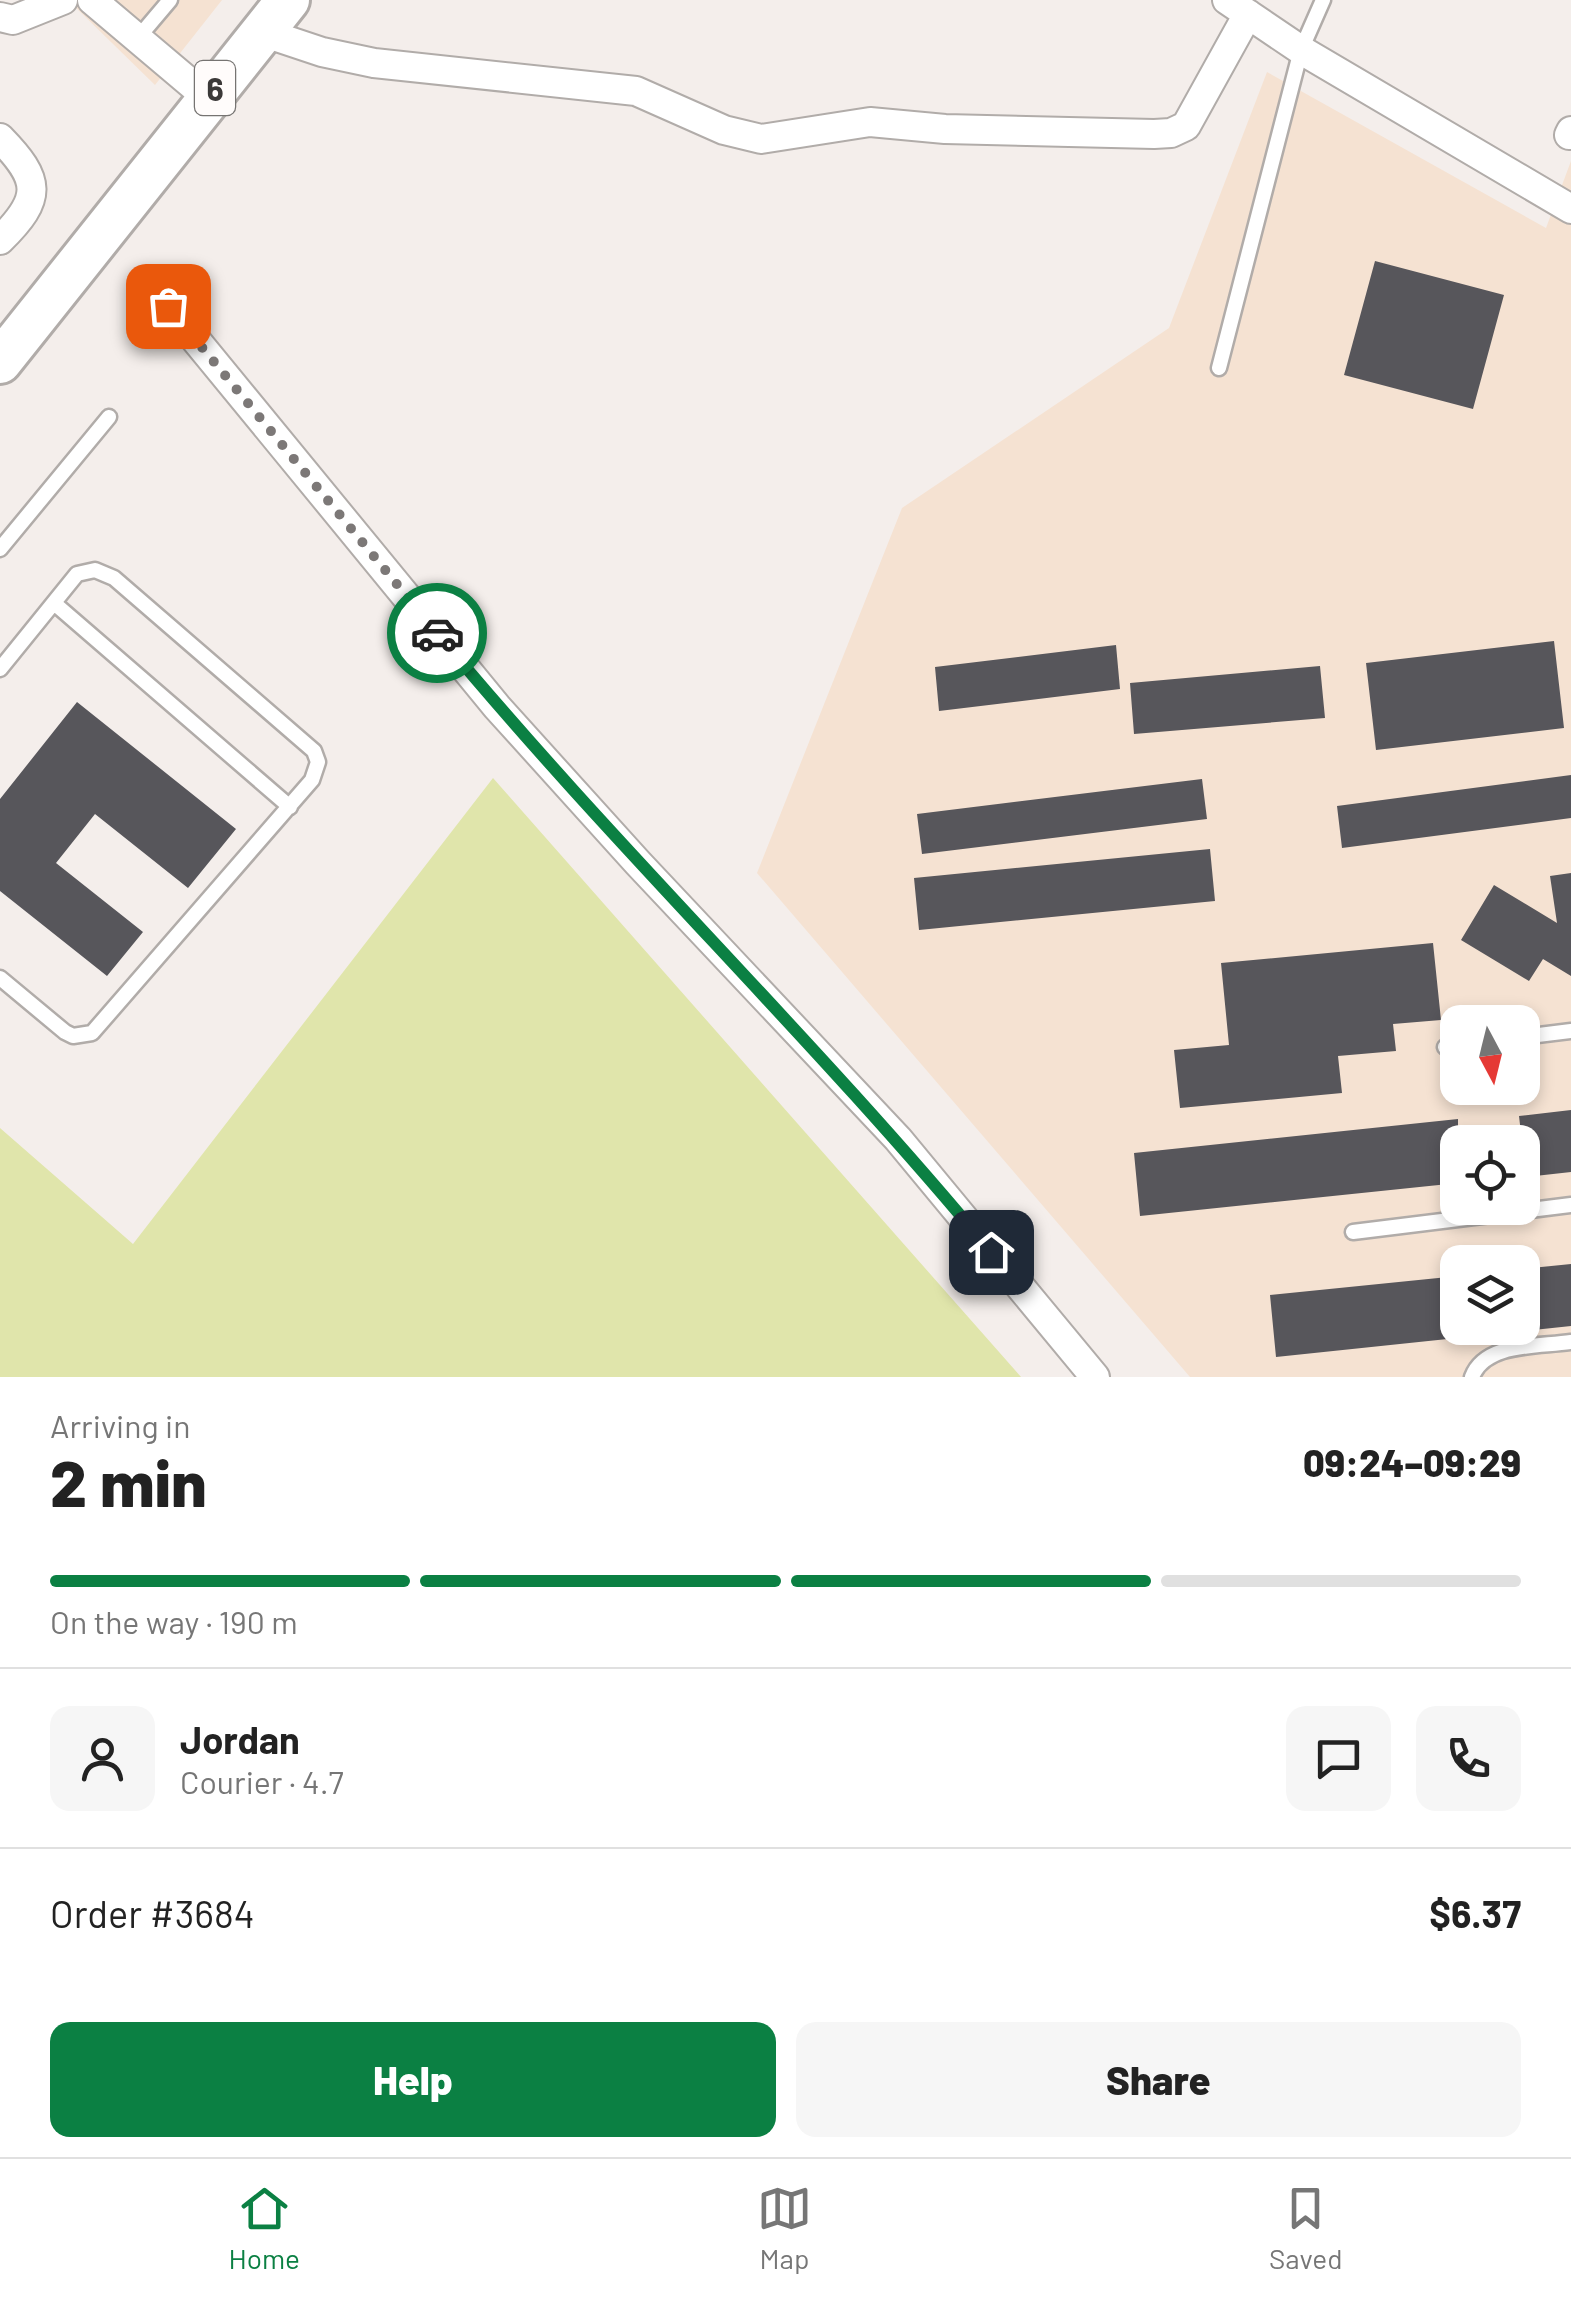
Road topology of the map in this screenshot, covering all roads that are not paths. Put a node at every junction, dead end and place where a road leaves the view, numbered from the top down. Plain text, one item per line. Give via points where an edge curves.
1 (63, 0) edge
2 (92, 0) edge
3 (170, 0) edge
4 (1323, 0) edge
5 (1238, 7) edge
6 (275, 16) edge
7 (0, 17) edge
8 (138, 39) junction
9 (1301, 50) junction
10 (208, 98) junction
11 (0, 138) edge
12 (1571, 209) edge
13 (0, 240) edge
14 (168, 306) dead end
15 (0, 362) edge
16 (1219, 368) dead end
17 (108, 417) dead end
18 (0, 548) edge
19 (54, 603) junction
20 (0, 670) edge
21 (290, 807) junction
22 (0, 978) edge
23 (1571, 1031) edge
24 (1540, 1035) edge
25 (1571, 1205) edge
26 (1353, 1232) dead end
27 (1571, 1342) edge
28 (1096, 1377) edge
29 (1472, 1377) edge

1 - 7 street via 13,20
2 - 8 street
3 - 8 lane
4 - 9 lane
5 - 6 street via 1186,126 1172,132 870,122 761,139 636,91 322,52
5 - 9 street
6 - 10 main road, 6
8 - 10 street
9 - 12 street
9 - 16 lane
10 - 15 main road, 6
11 - 13 street via 26,164 32,191 27,214
14 - 28 street via 498,707 898,1139
17 - 18 lane
19 - 20 lane
19 - 21 lane
19 - 21 lane via 86,570 114,578 314,751 312,780
21 - 22 lane via 92,1033 65,1032
23 - 24 lane
25 - 26 lane
27 - 29 lane via 1492,1353

